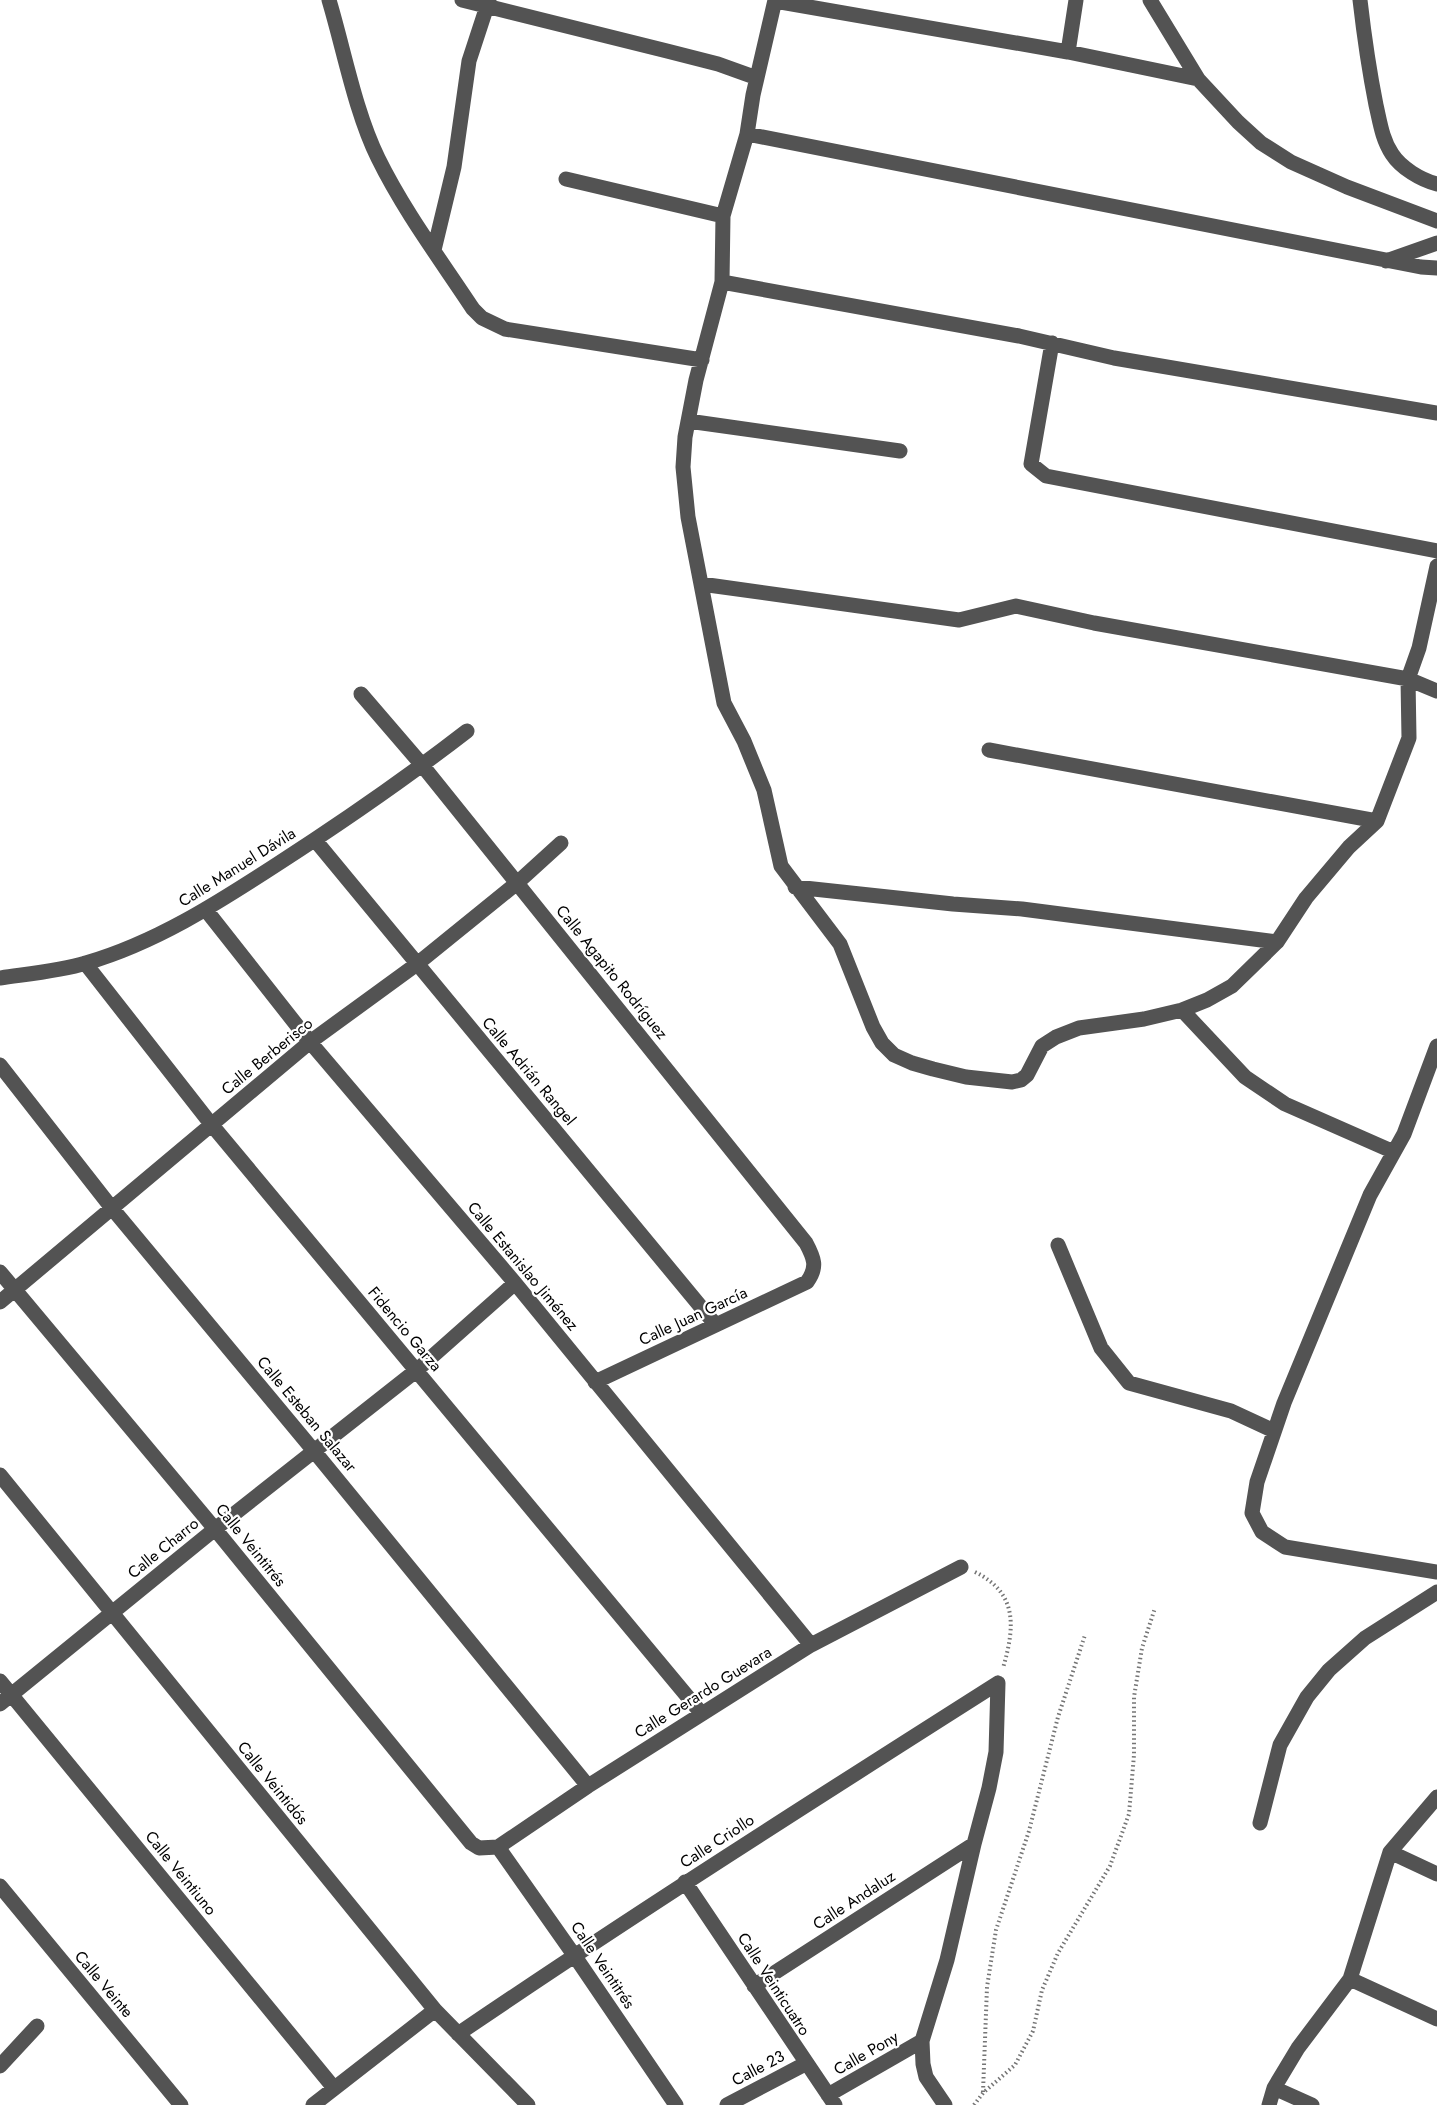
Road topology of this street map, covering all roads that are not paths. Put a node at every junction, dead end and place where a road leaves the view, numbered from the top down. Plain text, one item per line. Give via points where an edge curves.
1 (329, 0) edge
2 (462, 0) edge
3 (1076, 0) edge
4 (1150, 0) edge
5 (1360, 0) edge
6 (775, 1) edge
7 (488, 3) edge
8 (1068, 52) junction
9 (757, 78) junction
10 (1198, 79) junction
11 (747, 134) junction
12 (566, 179) dead end
13 (1437, 184) edge
14 (723, 216) junction
15 (1437, 221) edge
16 (1437, 243) edge
17 (434, 250) junction
18 (1386, 261) junction
19 (1437, 268) edge
20 (722, 282) junction
21 (1052, 344) junction
22 (702, 360) junction
23 (1437, 413) edge
24 (688, 421) junction
25 (900, 452) dead end
26 (1437, 551) edge
27 (1437, 566) edge
28 (701, 584) junction
29 (1408, 679) junction
30 (1437, 691) edge
31 (361, 694) dead end
32 (467, 731) dead end
33 (989, 750) dead end
34 (423, 765) junction
35 (1377, 821) junction
36 (315, 840) junction
37 (561, 843) dead end
38 (517, 883) junction
39 (795, 887) junction
40 (206, 910) junction
41 (1277, 942) junction
42 (85, 963) junction
43 (417, 964) junction
44 (0, 978) edge
45 (1182, 1010) junction
46 (310, 1042) junction
47 (1437, 1046) edge
48 (0, 1065) edge
49 (211, 1124) junction
50 (1394, 1152) junction
51 (111, 1207) junction
52 (1058, 1245) dead end
53 (0, 1272) edge
54 (807, 1282) joint
55 (515, 1283) junction
56 (15, 1290) junction
57 (0, 1302) edge
58 (715, 1324) junction
59 (417, 1370) junction
60 (595, 1383) junction
61 (1274, 1431) junction
62 (314, 1451) junction
63 (0, 1475) edge
64 (215, 1529) junction
65 (961, 1567) road end
66 (1437, 1572) edge
67 (1437, 1592) edge
68 (112, 1614) junction
69 (811, 1645) junction
70 (0, 1681) edge
71 (6, 1699) edge
72 (702, 1714) junction
73 (588, 1786) junction
74 (1437, 1797) edge
75 (1260, 1823) dead end
76 (974, 1844) junction
77 (498, 1847) junction
78 (1390, 1852) junction
79 (1437, 1874) edge
80 (685, 1882) junction
81 (0, 1886) edge
82 (574, 1955) junction
83 (1350, 1979) junction
84 (754, 1986) junction
85 (435, 2010) junction
86 (1437, 2019) edge
87 (37, 2026) dead end
88 (458, 2034) junction
89 (922, 2041) junction
90 (805, 2064) junction
91 (0, 2066) edge
92 (334, 2088) junction
93 (1274, 2088) junction
94 (832, 2100) edge
95 (181, 2105) edge
96 (313, 2105) edge
97 (528, 2105) edge
98 (676, 2105) edge
99 (728, 2105) edge
100 (945, 2105) edge
101 (1269, 2105) edge
102 (1312, 2105) edge

1 - 17 street via 366,130 401,200
2 - 7 street
3 - 8 street
4 - 10 street
5 - 13 street via 1382,134 1392,155 1409,170
6 - 8 street
6 - 9 street
7 - 9 street
7 - 17 street via 469,61 454,167
8 - 10 street
9 - 11 street
10 - 15 street via 1261,143 1291,162 1347,188
11 - 14 street
11 - 18 street
12 - 14 street
14 - 20 street
16 - 18 street
17 - 22 street via 472,309 491,324
18 - 19 street
20 - 21 street
20 - 22 street
21 - 23 street
21 - 26 street via 1031,464 1046,476
22 - 24 street
24 - 25 street
24 - 28 street via 683,467
27 - 29 street
28 - 29 street via 959,620 1016,606
28 - 39 street via 724,704 764,790 781,866
29 - 30 street
29 - 35 street via 1409,738
31 - 34 street, Calle Agapito Rodríguez
32 - 34 street, Calle Manuel Dávila
33 - 35 street
34 - 36 street, Calle Manuel Dávila
34 - 38 street, Calle Agapito Rodríguez
35 - 41 street via 1306,898
36 - 40 street, Calle Manuel Dávila
36 - 43 street, Calle Adrián Rangel
37 - 38 street, Calle Berberisco
38 - 43 street, Calle Berberisco
38 - 54 street, Calle Agapito Rodríguez via 806,1243 814,1264
39 - 41 street via 1022,909
39 - 45 street via 840,944 882,1043 894,1055 912,1063 966,1077 1012,1082 1026,1075 1042,1046 1056,1037 1079,1028
40 - 42 street, Calle Manuel Dávila via 145,940
40 - 46 street, Calle Estanislao Jiménez
41 - 45 street via 1232,986
42 - 44 street, Calle Manuel Dávila
42 - 49 street, Fidencio Garza
43 - 46 street, Calle Berberisco
43 - 58 street, Calle Adrián Rangel
45 - 50 street via 1245,1077 1285,1104
46 - 49 street, Calle Berberisco
46 - 55 street, Calle Estanislao Jiménez
47 - 50 street
48 - 51 street, Calle Esteban Salazar
49 - 51 street, Calle Berberisco
49 - 59 street, Fidencio Garza
50 - 61 street via 1370,1195
51 - 56 street, Calle Berberisco
51 - 62 street, Calle Esteban Salazar
52 - 61 street via 1101,1348 1129,1383 1231,1411
53 - 56 street, Calle Veintitrés
54 - 58 street, Calle Juan García
55 - 59 street, Calle Charro
55 - 60 street, Calle Estanislao Jiménez
56 - 57 street, Calle Berberisco
56 - 64 street, Calle Veintitrés
58 - 60 street, Calle Juan García
59 - 62 street, Calle Charro
59 - 72 street, Fidencio Garza
60 - 69 street, Calle Estanislao Jiménez
61 - 66 street via 1257,1482 1252,1513 1262,1532 1285,1547
62 - 64 street, Calle Charro
62 - 73 street, Calle Esteban Salazar
63 - 68 street, Calle Veintidós
64 - 68 street, Calle Charro
64 - 77 street, Calle Veintitrés via 471,1843 479,1848
65 - 69 street, Calle Gerardo Guevara
67 - 75 street via 1365,1638 1329,1670 1307,1697 1280,1745
68 - 71 street, Calle Charro
68 - 85 street, Calle Veintidós
69 - 72 street, Calle Gerardo Guevara
70 - 71 street, Calle Veintiuno
71 - 92 street, Calle Veintiuno
72 - 73 street, Calle Gerardo Guevara
73 - 77 street, Calle Gerardo Guevara
74 - 78 street
76 - 80 street, Calle Criollo via 996,1752 998,1683
76 - 84 street, Calle Andaluz
76 - 89 street via 947,1960
77 - 82 street, Calle Veintitrés
78 - 79 street
78 - 83 street
80 - 82 street, Calle Criollo
80 - 84 street, Calle Veinticuatro
81 - 95 street, Calle Veinte
82 - 88 street, Calle Criollo
82 - 98 street, Calle Veintitrés
83 - 86 street
83 - 93 street via 1298,2048
84 - 90 street, Calle Veinticuatro
85 - 88 street, Calle Veintidós
85 - 92 street
87 - 91 street
88 - 97 street, Calle Veintidós
89 - 94 street, Calle Pony
89 - 100 street via 927,2077
90 - 94 street, Calle Veinticuatro
90 - 99 street, Calle 23
92 - 96 street
93 - 101 street
93 - 102 street

